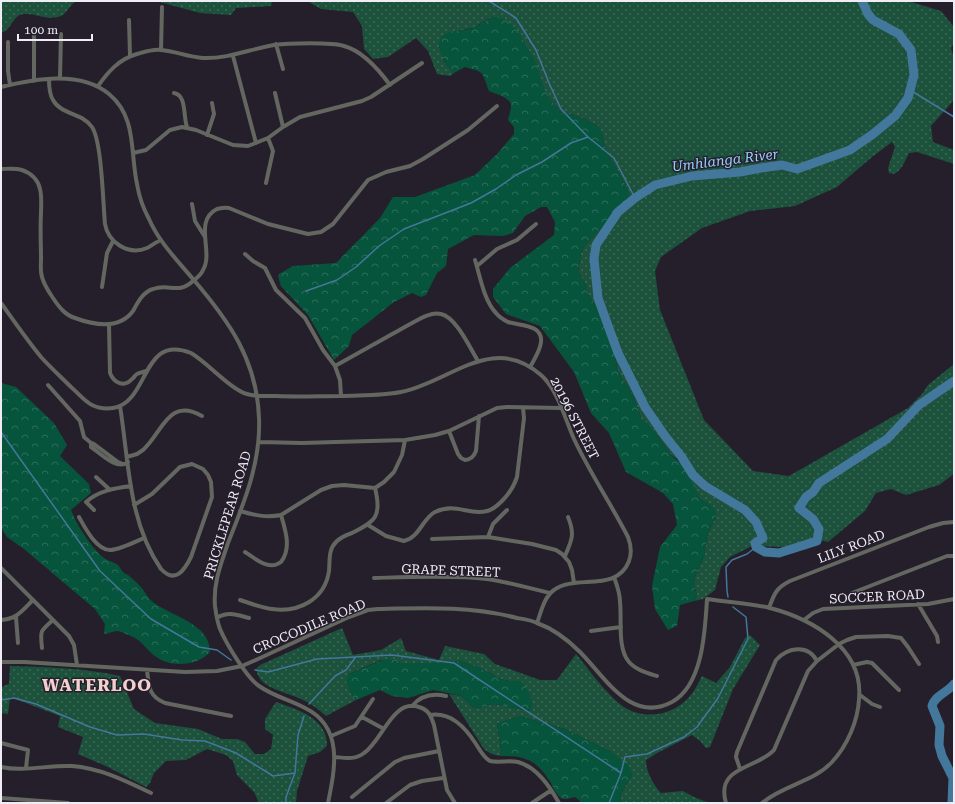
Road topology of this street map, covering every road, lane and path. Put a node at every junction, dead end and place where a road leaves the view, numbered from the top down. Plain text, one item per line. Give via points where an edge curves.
1 (162, 7) dead end
2 (129, 20) dead end
3 (61, 34) dead end
4 (34, 35) dead end
5 (8, 42) dead end
6 (276, 44) junction
7 (161, 50) junction
8 (130, 56) junction
9 (233, 56) junction
10 (422, 63) dead end
11 (283, 69) dead end
12 (60, 78) junction
13 (49, 79) junction
14 (34, 81) junction
15 (10, 85) junction
16 (390, 85) junction
17 (98, 86) junction
18 (1, 87) edge
19 (174, 92) dead end
20 (275, 93) dead end
21 (212, 103) dead end
22 (497, 106) dead end
23 (283, 126) junction
24 (187, 127) junction
25 (207, 135) junction
26 (268, 138) junction
27 (256, 143) junction
28 (133, 153) junction
29 (1, 169) edge
30 (266, 183) dead end
31 (192, 204) dead end
32 (536, 224) dead end
33 (205, 237) junction
34 (161, 240) junction
35 (113, 241) junction
36 (245, 254) dead end
37 (475, 260) dead end
38 (477, 266) junction
39 (194, 280) junction
40 (102, 287) dead end
41 (1, 303) edge
42 (109, 325) junction
43 (478, 361) junction
44 (335, 366) junction
45 (530, 367) junction
46 (146, 371) junction
47 (48, 386) dead end
48 (257, 396) junction
49 (341, 396) junction
50 (120, 406) junction
51 (523, 408) junction
52 (561, 408) junction
53 (202, 416) dead end
54 (479, 416) junction
55 (449, 431) junction
56 (405, 440) junction
57 (260, 442) junction
58 (127, 457) junction
59 (128, 462) junction
60 (96, 477) dead end
61 (130, 486) junction
62 (375, 488) junction
63 (110, 489) junction
64 (134, 505) junction
65 (94, 510) dead end
66 (507, 510) dead end
67 (240, 511) junction
68 (281, 515) junction
69 (568, 516) dead end
70 (79, 517) dead end
71 (954, 522) edge
72 (368, 525) junction
73 (488, 537) junction
74 (144, 538) junction
75 (432, 539) dead end
76 (245, 552) dead end
77 (564, 556) junction
78 (954, 556) edge
79 (1, 568) edge
80 (374, 578) dead end
81 (614, 578) junction
82 (574, 584) junction
83 (550, 593) junction
84 (852, 593) dead end
85 (954, 599) edge
86 (33, 600) junction
87 (240, 600) dead end
88 (918, 604) junction
89 (769, 608) junction
90 (16, 617) junction
91 (217, 618) junction
92 (249, 618) dead end
93 (1, 620) edge
94 (53, 620) junction
95 (804, 620) junction
96 (537, 623) junction
97 (621, 627) junction
98 (590, 631) dead end
99 (938, 642) dead end
100 (18, 643) dead end
101 (840, 644) junction
102 (42, 648) dead end
103 (817, 661) junction
104 (1, 662) edge
105 (919, 664) dead end
106 (77, 665) junction
107 (853, 665) junction
108 (242, 666) junction
109 (147, 670) junction
110 (657, 676) dead end
111 (899, 690) dead end
112 (860, 695) junction
113 (446, 696) dead end
114 (374, 698) dead end
115 (412, 706) junction
116 (880, 707) dead end
117 (430, 714) junction
118 (231, 716) dead end
119 (362, 717) junction
120 (384, 729) junction
121 (331, 736) junction
122 (1, 743) edge
123 (439, 751) junction
124 (335, 757) junction
125 (1, 767) edge
126 (26, 768) junction
127 (740, 769) junction
128 (443, 778) junction
129 (550, 791) junction
130 (151, 792) dead end
131 (352, 797) dead end
132 (1, 798) edge
133 (68, 803) edge
134 (328, 803) edge
135 (386, 803) edge
136 (455, 803) edge
137 (532, 803) edge
138 (559, 803) edge
139 (726, 803) edge
140 (762, 803) edge

1 - 7 street
2 - 8 street
3 - 12 street
4 - 14 street
5 - 15 street
6 - 9 street
6 - 11 street
6 - 16 street via 338,44 348,47 370,62
7 - 8 street via 150,50
7 - 9 street via 201,58
8 - 17 street via 114,67
9 - 27 street
10 - 16 street
12 - 13 street, PRICKLEPEAR ROAD
12 - 17 street, PRICKLEPEAR ROAD via 80,80
13 - 14 street, PRICKLEPEAR ROAD
13 - 35 street via 51,96 56,104 88,122 95,132 106,228
14 - 15 street, PRICKLEPEAR ROAD
15 - 18 street, PRICKLEPEAR ROAD
16 - 23 street via 362,101 300,117
17 - 28 street, PRICKLEPEAR ROAD via 110,94 126,117
19 - 24 street via 181,98
20 - 23 street
21 - 25 street via 214,114
22 - 33 street via 468,130 423,159 410,166 371,178 333,224 321,232 308,234 268,224 226,207 215,211 208,218
23 - 26 street
24 - 25 street
24 - 28 street via 170,130 146,150
25 - 27 street via 238,146
26 - 27 street
26 - 30 street via 273,151
28 - 34 street, PRICKLEPEAR ROAD via 140,196 149,220
29 - 42 street via 25,171 33,176 38,184 41,197 41,273 57,304 64,313 74,318
31 - 33 street via 195,221
32 - 38 street via 517,240 497,249
33 - 39 street via 206,264
34 - 35 street via 138,250 126,248
34 - 39 street, PRICKLEPEAR ROAD
35 - 40 street via 107,253
36 - 44 street via 265,268 280,294 305,318
37 - 38 street
38 - 45 street via 489,304 496,313 508,322 531,327 540,335 540,345
39 - 42 street via 185,288 149,290 126,318
39 - 48 street, PRICKLEPEAR ROAD via 236,336 249,365
41 - 50 street via 41,357 84,399 103,408
42 - 46 street via 110,373 114,380 119,384 126,384 136,374
43 - 44 street via 452,320 434,314 425,316
43 - 45 street, 20196 STREET via 492,358 507,359
43 - 49 street, 20196 STREET via 408,391
44 - 49 street via 340,380
45 - 52 street, 20196 STREET via 548,383
46 - 48 street, 20196 STREET via 153,360 165,352 183,350 195,355 240,391
46 - 50 street via 134,396
47 - 59 street via 80,421 84,437 91,443 91,447 112,462 121,465
48 - 49 street, 20196 STREET
48 - 57 street, PRICKLEPEAR ROAD
50 - 58 street
51 - 52 street
51 - 54 street via 497,408
51 - 72 street via 516,481 508,495 492,509 483,512 454,508 440,510 430,516 418,533 404,541 386,536
52 - 81 street, 20196 STREET via 579,449 630,542 631,556 628,564
53 - 58 street via 185,410 177,411 143,450
54 - 55 street
54 - 55 street via 476,451 470,459 465,460 459,456
55 - 56 street via 435,436
56 - 57 street
56 - 62 street via 402,455 394,472
57 - 67 street, PRICKLEPEAR ROAD via 251,482
58 - 59 street
59 - 61 street
60 - 63 street
61 - 63 street
61 - 64 street
62 - 68 street via 344,484 332,486
62 - 72 street via 378,508
63 - 65 street via 86,502
64 - 74 street
64 - 74 street via 152,494 174,472 184,466 199,466 206,471 212,482 212,497 208,510 187,566 181,573 171,575 163,572
66 - 73 street via 493,524
67 - 68 street via 263,516
67 - 91 street, PRICKLEPEAR ROAD via 217,574 214,597
68 - 76 street via 287,538 286,551 281,562 266,564
69 - 77 street via 573,537
70 - 74 street via 102,549 110,550
71 - 89 street, LILY ROAD via 929,527 790,581 774,593
72 - 87 street via 334,545 326,582 311,602 294,609 283,610
73 - 75 street
73 - 77 street via 542,546 556,550
77 - 82 street via 572,570
78 - 84 street via 946,556
79 - 86 street
80 - 83 street, GRAPE STREET via 486,579
81 - 82 street
81 - 97 street via 619,593
82 - 83 street
83 - 96 street
85 - 88 street, SOCCER ROAD
86 - 90 street
86 - 94 street
88 - 95 street, SOCCER ROAD via 823,609
88 - 99 street
89 - 95 street
89 - 96 street, CROCODILE ROAD via 707,600 705,628 694,675 683,694 656,708 643,708 626,700 567,640
90 - 93 street
90 - 100 street
91 - 92 street via 229,613
91 - 108 street, PRICKLEPEAR ROAD via 224,637
94 - 102 street via 42,630
94 - 106 street via 72,641
95 - 101 street
96 - 108 street, CROCODILE ROAD via 495,613 463,609 373,609 349,617
97 - 98 street
97 - 110 street via 622,645 629,662 643,672
101 - 103 street
101 - 105 street via 856,637 898,637 905,642
101 - 107 street
103 - 127 street via 805,675 774,750
103 - 127 street via 811,652 804,649 794,649 776,660 737,752
104 - 106 street, CROCODILE ROAD
106 - 109 street, CROCODILE ROAD
107 - 111 street via 868,662 872,664
107 - 112 street
108 - 109 street, CROCODILE ROAD via 203,672
108 - 121 street, PRICKLEPEAR ROAD via 258,686 311,711 324,724
109 - 118 street via 151,691 160,701
112 - 116 street
112 - 140 street via 852,730 832,763 819,773 778,791
113 - 115 street via 428,695
114 - 119 street
115 - 117 street via 422,708
115 - 120 street via 398,711
117 - 123 street
117 - 129 street via 448,716 457,722 470,735 487,760 518,762 527,766 541,778
119 - 120 street
119 - 121 street via 353,728
120 - 124 street via 369,749 360,756
121 - 124 street, PRICKLEPEAR ROAD
122 - 126 street via 28,750
123 - 128 street
123 - 131 street via 395,762
124 - 134 street, PRICKLEPEAR ROAD
125 - 126 street
126 - 130 street via 82,767
127 - 139 street via 732,774 726,785
128 - 135 street via 410,785
128 - 136 street
129 - 137 street
129 - 138 street
132 - 133 street

